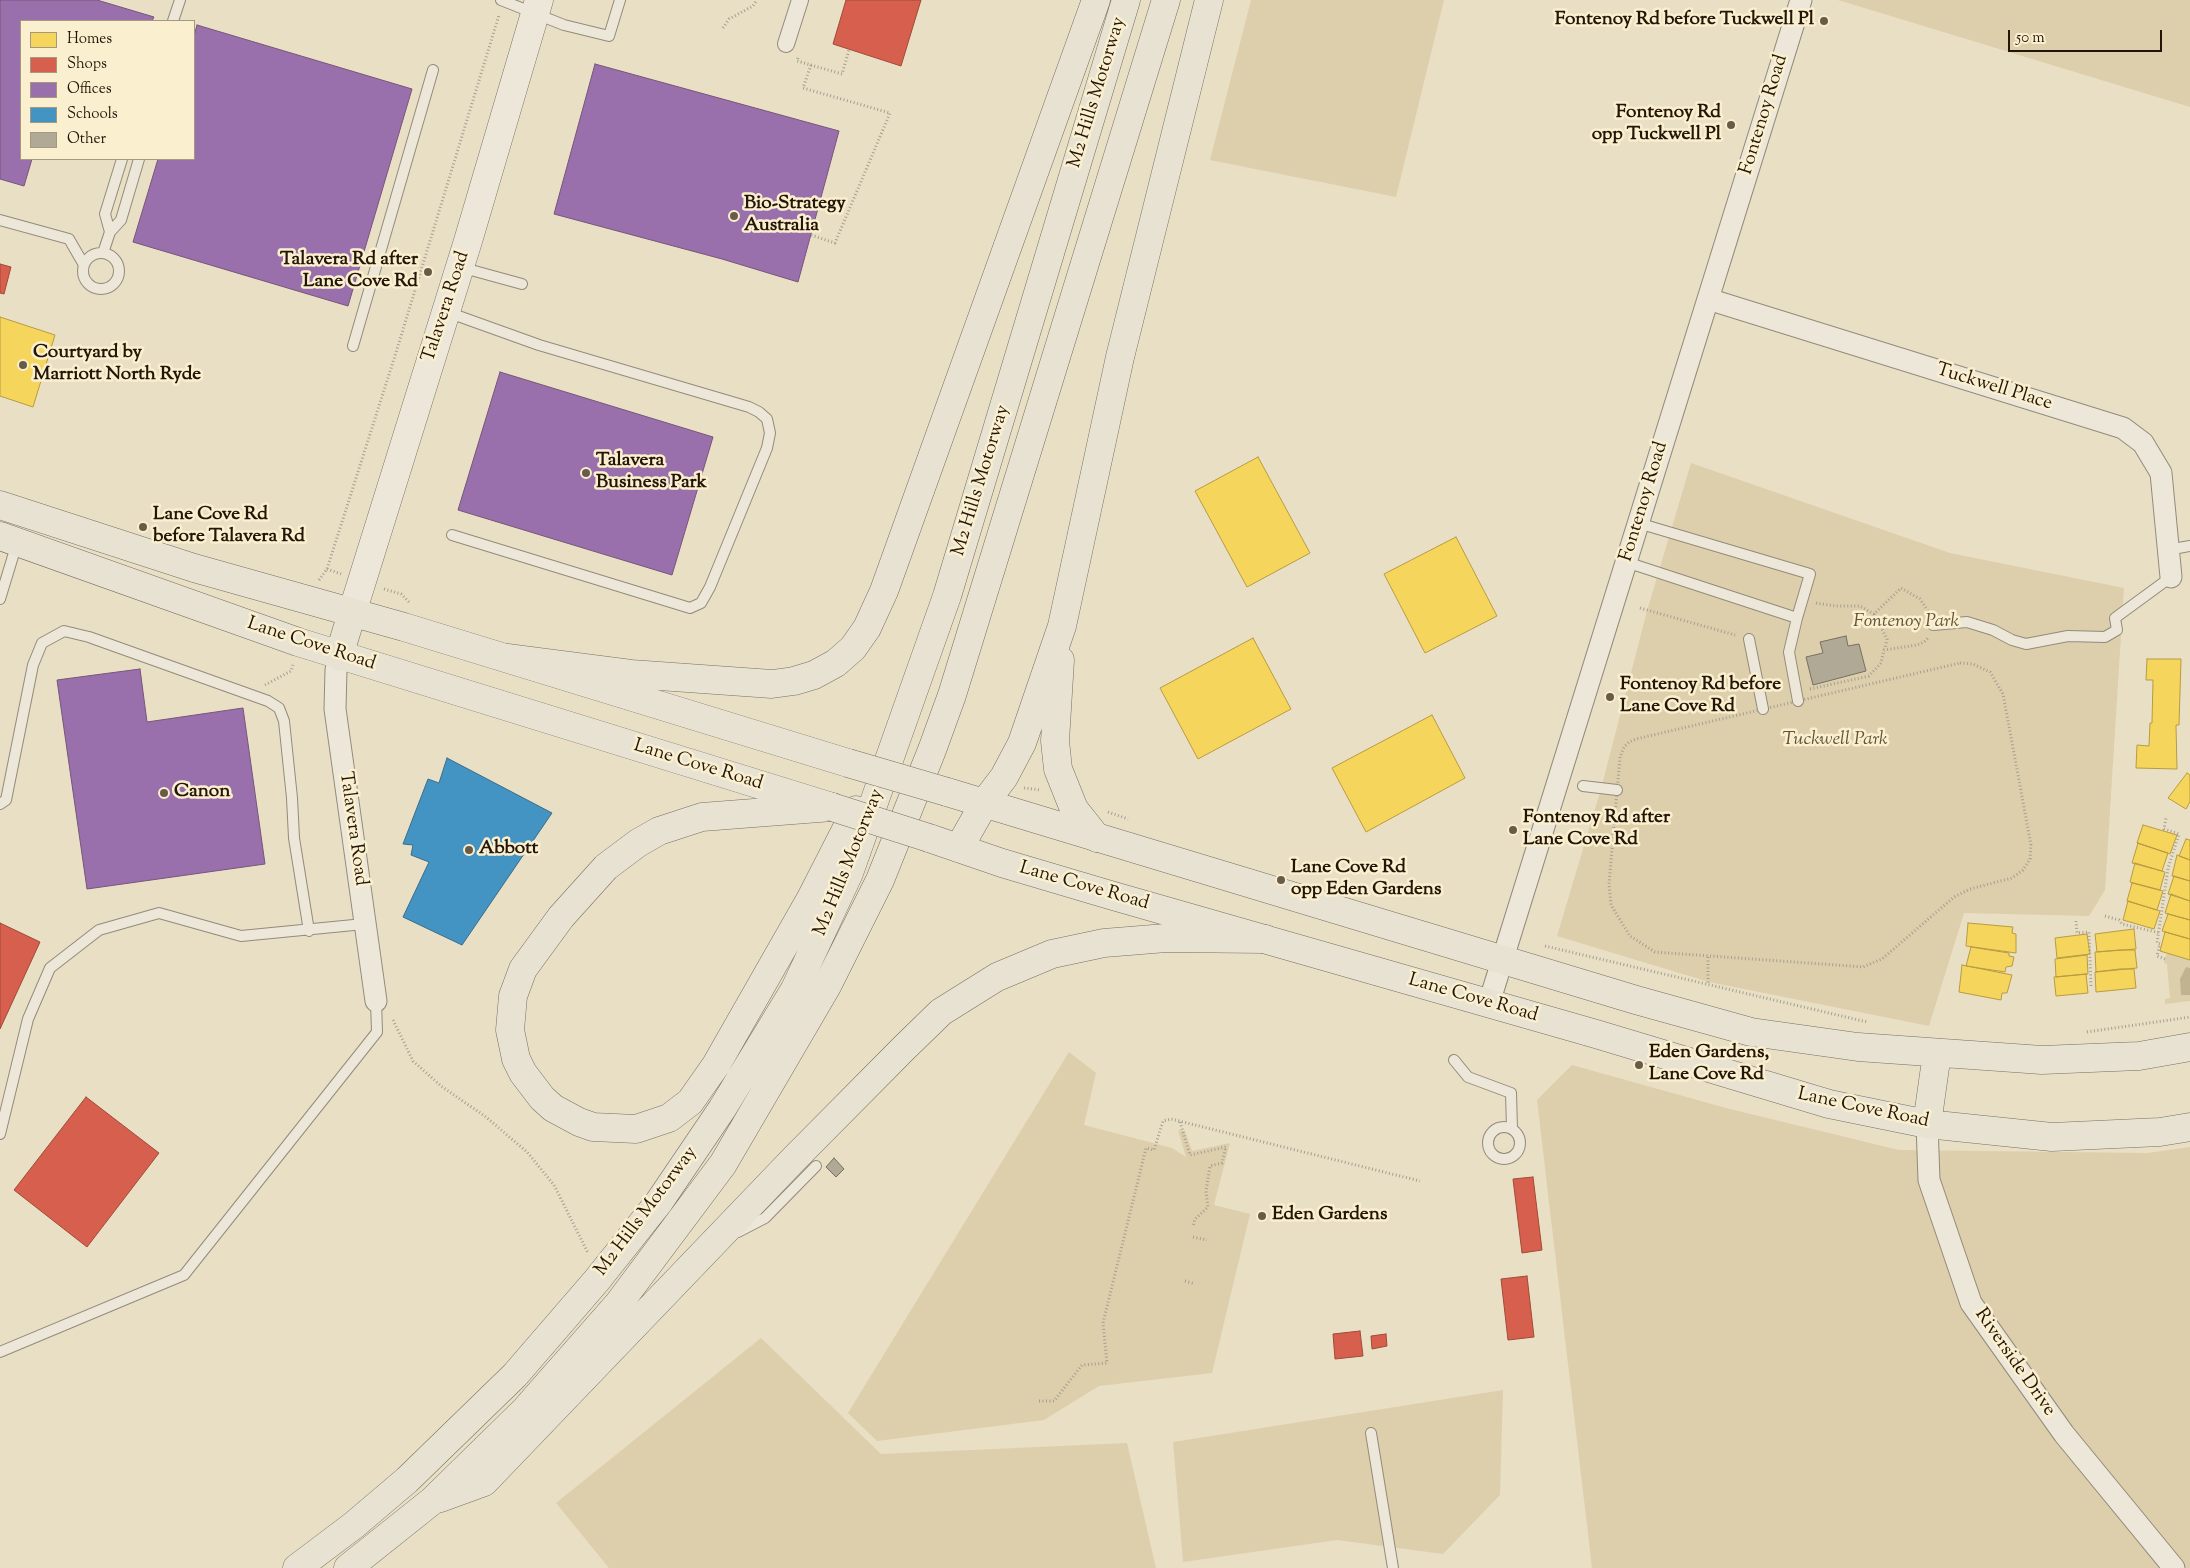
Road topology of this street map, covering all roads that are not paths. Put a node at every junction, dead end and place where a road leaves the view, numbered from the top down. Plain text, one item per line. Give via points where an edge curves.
1 (180, 0) edge
2 (500, 0) edge
3 (620, 0) edge
4 (800, 0) edge
5 (1096, 0) edge
6 (1126, 0) edge
7 (1166, 0) edge
8 (1209, 0) edge
9 (1801, 0) edge
10 (537, 7) edge
11 (174, 20) edge
12 (793, 49) road end
13 (433, 70) dead end
14 (122, 160) edge
15 (139, 160) edge
16 (0, 220) edge
17 (110, 232) junction
18 (103, 253) junction
19 (84, 265) junction
20 (460, 267) junction
21 (522, 284) dead end
22 (1708, 299) junction
23 (446, 312) junction
24 (353, 346) dead end
25 (0, 505) edge
26 (1638, 523) junction
27 (452, 535) dead end
28 (8, 539) edge
29 (2190, 546) edge
30 (2167, 550) junction
31 (1626, 562) junction
32 (2171, 577) joint
33 (0, 598) edge
34 (352, 612) junction
35 (1797, 618) junction
36 (1932, 625) road end
37 (1062, 626) junction
38 (1749, 639) road end
39 (339, 656) junction
40 (507, 658) junction
41 (1798, 701) road end
42 (1763, 709) road end
43 (886, 771) junction
44 (1583, 786) dead end
45 (1617, 790) road end
46 (985, 802) junction
47 (0, 804) edge
48 (832, 807) junction
49 (1097, 838) junction
50 (959, 848) junction
51 (364, 924) junction
52 (309, 931) junction
53 (1265, 939) junction
54 (1502, 960) junction
55 (376, 1001) joint
56 (1488, 1003) junction
57 (2190, 1047) edge
58 (1936, 1053) junction
59 (1454, 1060) dead end
60 (1927, 1124) junction
61 (2190, 1127) edge
62 (1512, 1129) dead end
63 (0, 1134) edge
64 (816, 1166) dead end
65 (709, 1247) junction
66 (0, 1352) edge
67 (1371, 1433) dead end
68 (432, 1501) junction
69 (297, 1568) edge
70 (348, 1568) edge
71 (1393, 1568) edge
72 (2174, 1568) edge

1 - 11 lane
2 - 10 lane
3 - 10 lane via 609,36 564,24
4 - 12 street
5 - 40 highway via 884,591 867,628 853,648 836,663 814,675 772,684 631,674
6 - 43 highway, M2 Hills Motorway via 947,596
7 - 68 highway, M2 Hills Motorway via 952,695 880,880 860,921 777,1074 712,1179 620,1303 525,1410
8 - 37 highway via 1120,357
9 - 22 street, Fontenoy Road
10 - 20 main road, Talavera Road
13 - 24 lane
14 - 17 lane via 106,214
15 - 17 lane via 121,220
16 - 19 lane via 69,239
17 - 18 lane
18 - 19 lane via 90,257
18 - 19 lane via 113,257 119,268 117,280 108,288 101,290 90,286 83,277
20 - 21 lane
20 - 23 main road, Talavera Road
22 - 26 street, Fontenoy Road
22 - 30 street, Tuckwell Place via 2122,428 2143,443 2161,473
23 - 27 lane via 539,345 749,407 767,419 770,433 767,448 710,587 701,603 690,608
23 - 34 main road, Talavera Road
25 - 34 highway via 194,568
26 - 31 street, Fontenoy Road
26 - 35 lane via 1810,574
28 - 33 lane
28 - 39 highway, Lane Cove Road
29 - 30 lane
30 - 32 street, Tuckwell Place
31 - 35 lane
31 - 54 street, Fontenoy Road
32 - 36 lane via 2115,618 2117,630 2105,637 2068,636 2026,644 1967,622
34 - 39 highway
34 - 40 highway
35 - 41 lane via 1789,652
37 - 46 highway via 1022,743 1004,777
37 - 49 highway via 1055,741 1058,768 1074,809
38 - 42 lane
39 - 48 highway, Lane Cove Road
39 - 51 street, Talavera Road via 335,709
40 - 46 highway, bridge
43 - 48 highway via 859,804 796,925 716,1065 690,1102 669,1118 636,1129 593,1127 553,1108 542,1098 516,1059 510,1030 513,996 523,969 561,917 606,867 659,831 702,817
43 - 69 highway, M2 Hills Motorway via 849,873 795,989 722,1109 665,1194 597,1280 515,1375 414,1473 354,1525
44 - 45 lane
46 - 49 highway
46 - 50 highway
47 - 52 lane via 6,800 33,665 42,643 64,631 268,701 278,708 284,721 294,838
48 - 50 highway, Lane Cove Road, bridge
49 - 54 highway
50 - 53 highway, Lane Cove Road
51 - 52 lane
51 - 55 street, Talavera Road
52 - 63 lane via 241,936 159,913 99,930 50,968 28,1019
53 - 56 highway, Lane Cove Road
53 - 65 highway via 1166,938 1104,943 1052,954 997,977 941,1012
54 - 56 street, Fontenoy Road
54 - 58 highway via 1751,1032 1858,1047
55 - 66 lane via 377,1032 184,1274
56 - 60 highway, Lane Cove Road via 1828,1104
57 - 58 highway via 2139,1056 2042,1060
58 - 60 highway
59 - 62 lane via 1468,1077 1511,1092
60 - 61 highway, Lane Cove Road via 2052,1137 2160,1132
60 - 72 street, Riverside Drive via 1929,1180 1971,1303 2064,1434
64 - 65 lane via 765,1218
65 - 68 highway via 484,1482
67 - 71 lane
68 - 70 highway, M2 Hills Motorway

